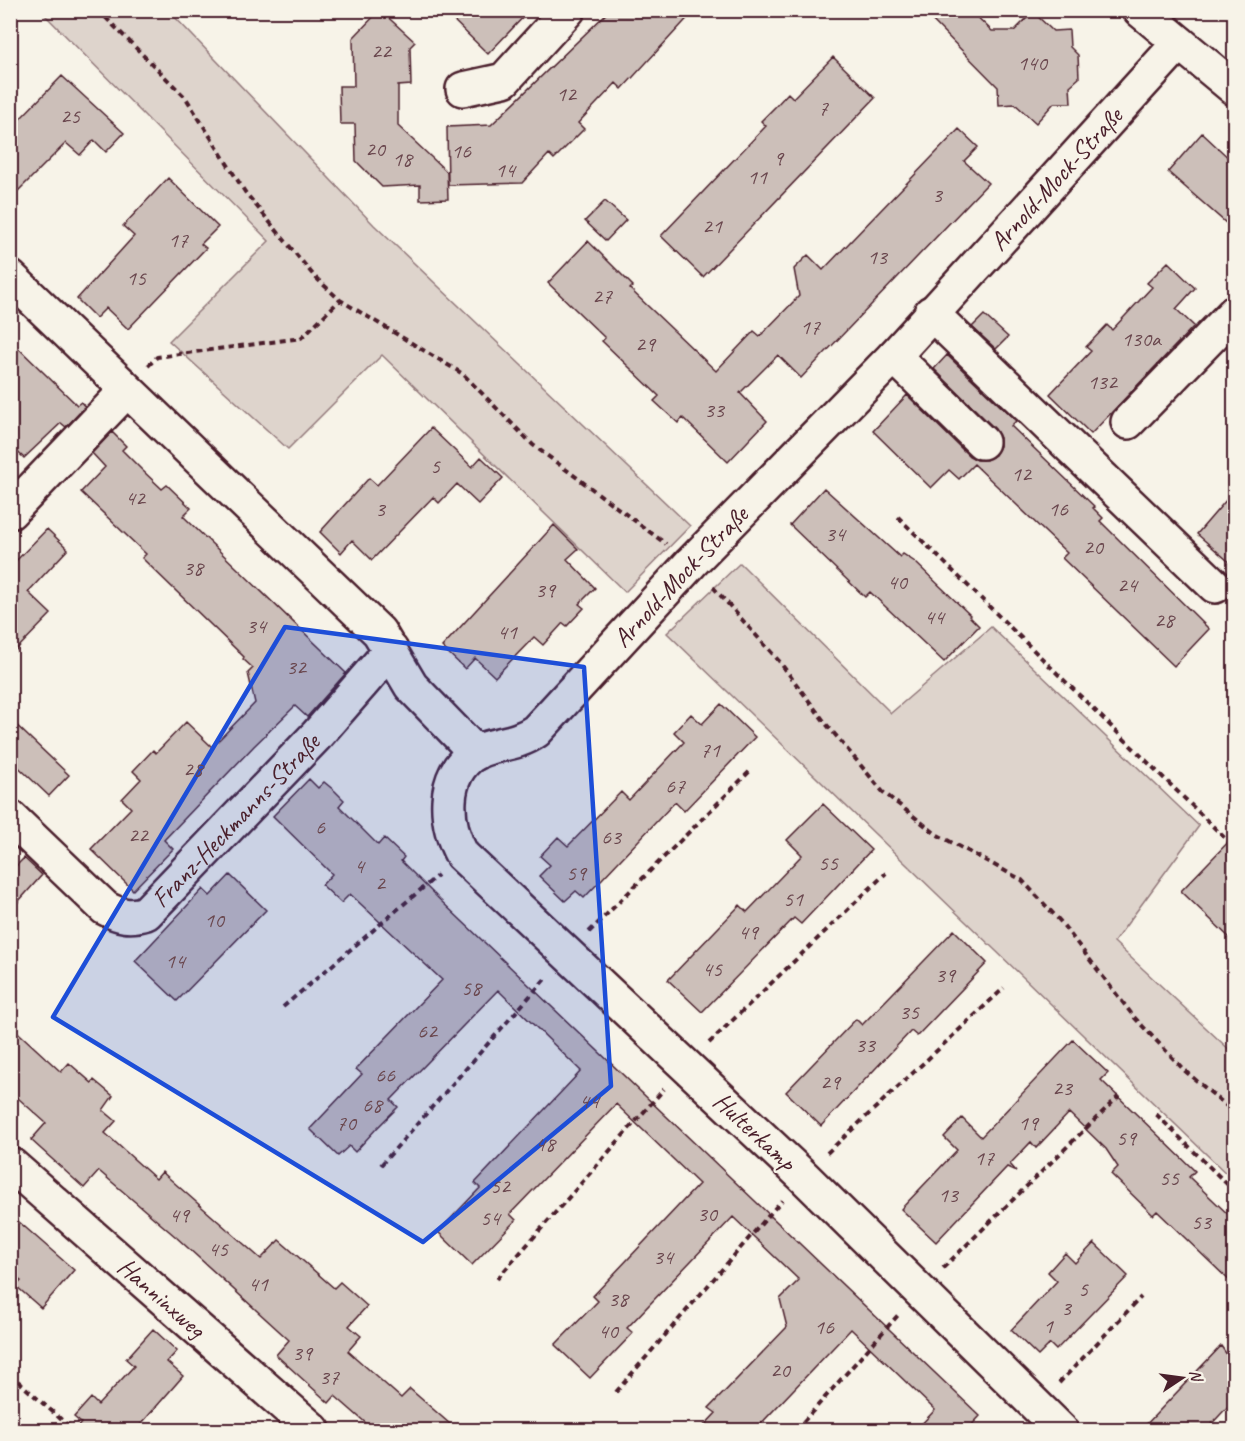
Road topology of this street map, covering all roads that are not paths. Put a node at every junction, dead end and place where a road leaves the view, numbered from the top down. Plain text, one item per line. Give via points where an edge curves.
1 (568, 10) edge
2 (1140, 10) edge
3 (1179, 42) junction
4 (1234, 88) edge
5 (463, 89) dead end
6 (10, 277) edge
7 (931, 313) junction
8 (1234, 313) edge
9 (894, 356) junction
10 (126, 391) junction
11 (1128, 422) dead end
12 (982, 442) dead end
13 (10, 512) edge
14 (1215, 586) dead end
15 (391, 650) junction
16 (476, 753) junction
17 (10, 817) edge
18 (10, 1164) edge
19 (313, 1431) edge
20 (1061, 1431) edge

1 - 5 street via 504,80
2 - 3 street
3 - 4 street
3 - 7 street, Arnold-Mock-Straße
6 - 10 street
7 - 9 street, Arnold-Mock-Straße
7 - 14 street
8 - 11 street
9 - 12 street
9 - 16 street, Arnold-Mock-Straße via 691,563 536,731 523,740
10 - 13 street
10 - 15 street via 379,632
15 - 16 street via 411,686
15 - 17 street, Franz-Heckmanns-Straße via 316,736 146,913 134,917 105,908
16 - 20 street, Hulterkamp via 462,766 448,799 457,843
18 - 19 street, Hanninxweg

